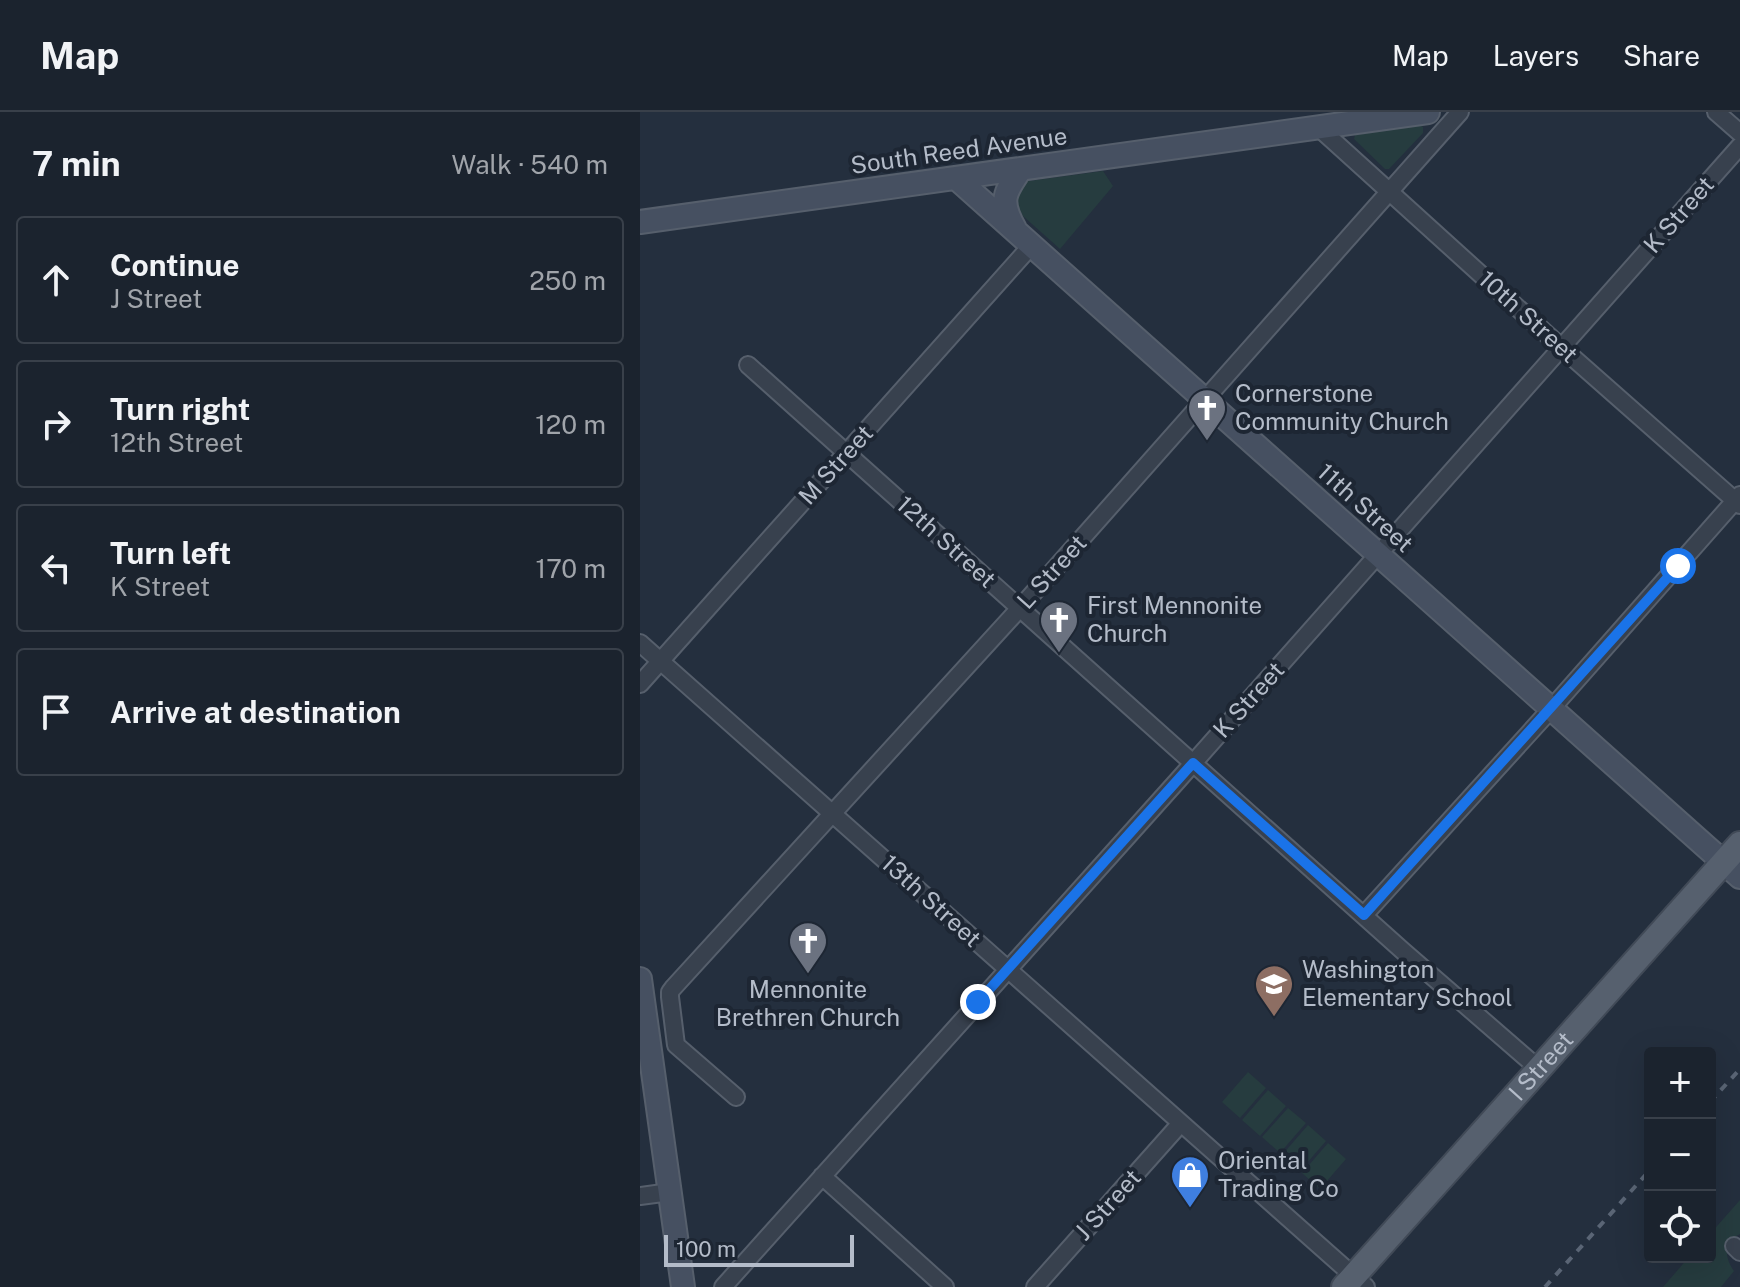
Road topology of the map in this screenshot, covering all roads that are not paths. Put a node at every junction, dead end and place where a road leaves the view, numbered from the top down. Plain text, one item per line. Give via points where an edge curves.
1 (1428, 112) edge
2 (1460, 112) edge
3 (1716, 112) edge
4 (1318, 127) junction
5 (1740, 133) edge
6 (1740, 146) edge
7 (1021, 169) junction
8 (956, 178) junction
9 (1389, 193) junction
10 (640, 222) edge
11 (1024, 240) junction
12 (1562, 348) junction
13 (748, 365) dead end
14 (1205, 400) junction
15 (846, 453) junction
16 (1738, 500) edge
17 (1378, 555) junction
18 (1020, 608) junction
19 (640, 643) edge
20 (660, 661) junction
21 (640, 684) edge
22 (1551, 709) junction
23 (1193, 763) junction
24 (832, 813) junction
25 (1735, 861) edge
26 (1364, 915) junction
27 (1008, 970) junction
28 (641, 987) edge
29 (1539, 1069) junction
30 (736, 1097) dead end
31 (1181, 1123) junction
32 (822, 1176) junction
33 (670, 1192) junction
34 (640, 1196) edge
35 (1354, 1283) edge
36 (683, 1287) edge
37 (723, 1287) edge
38 (945, 1287) edge
39 (1035, 1287) edge

1 - 4 street, South Reed Avenue
2 - 9 street, L Street
3 - 5 street
4 - 7 street, South Reed Avenue
4 - 9 street, 10th Street
6 - 12 street, K Street
7 - 8 street, South Reed Avenue
7 - 11 street via 1005,197 1006,212
8 - 10 street, South Reed Avenue
8 - 11 street, 11th Street
9 - 12 street, 10th Street
9 - 14 street, L Street
11 - 14 street, 11th Street
11 - 15 street, M Street
12 - 16 street, 10th Street
12 - 17 street, K Street
13 - 15 street, 12th Street
14 - 17 street, 11th Street
14 - 18 street, L Street
15 - 18 street, 12th Street
15 - 20 street, M Street
16 - 22 street
17 - 22 street, 11th Street
17 - 23 street, K Street
18 - 23 street, 12th Street
18 - 24 street, L Street
19 - 20 street, 13th Street
20 - 21 street, M Street
20 - 24 street, 13th Street
22 - 25 street, 11th Street
22 - 26 street
23 - 26 street, 12th Street
23 - 27 street, K Street
24 - 27 street, 13th Street
24 - 30 street, L Street via 670,992 674,1040
25 - 29 main road, I Street
26 - 29 street, 12th Street
27 - 31 street, 13th Street
27 - 32 street, K Street
28 - 33 street
29 - 35 main road, I Street
31 - 35 street, 13th Street
31 - 39 street, J Street
32 - 37 street, K Street
32 - 38 street
33 - 34 street
33 - 36 street

